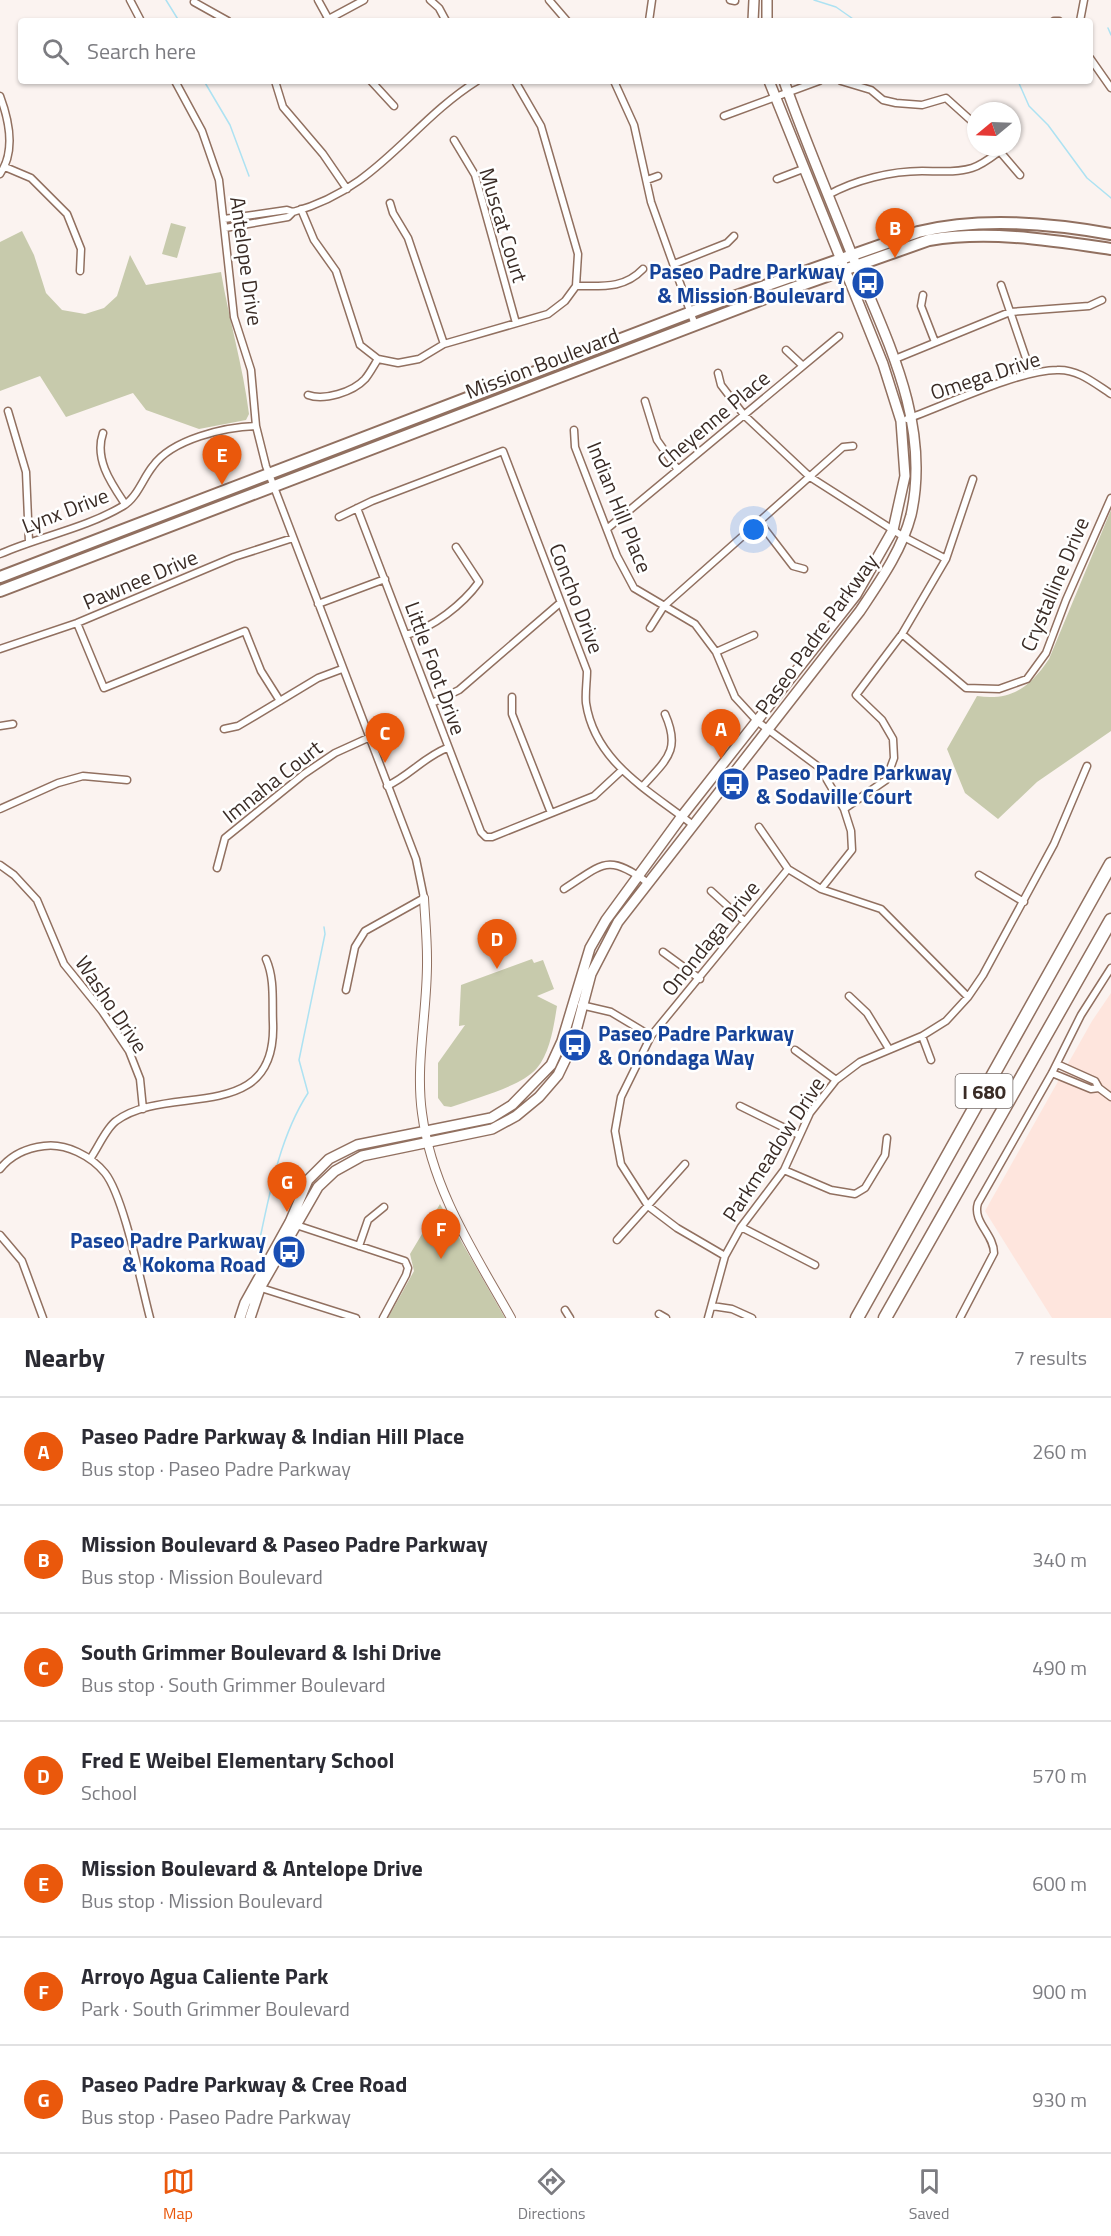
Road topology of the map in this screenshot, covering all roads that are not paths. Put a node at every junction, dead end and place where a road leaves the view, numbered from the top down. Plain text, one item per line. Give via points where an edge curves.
1 (130, 0) edge
2 (318, 0) edge
3 (364, 0) edge
4 (430, 0) edge
5 (549, 0) edge
6 (652, 0) edge
7 (730, 0) edge
8 (754, 0) edge
9 (767, 0) edge
10 (1084, 0) edge
11 (735, 1) edge
12 (194, 2) dead end
13 (139, 18) edge
14 (223, 18) edge
15 (327, 18) edge
16 (332, 18) edge
17 (444, 18) edge
18 (564, 18) edge
19 (649, 18) edge
20 (753, 18) edge
21 (767, 18) edge
22 (1081, 18) edge
23 (1093, 62) edge
24 (177, 84) edge
25 (276, 84) edge
26 (374, 84) edge
27 (472, 84) edge
28 (517, 84) edge
29 (615, 84) edge
30 (770, 84) edge
31 (785, 84) edge
32 (810, 84) edge
33 (851, 84) edge
34 (1111, 88) edge
35 (788, 91) junction
36 (0, 96) edge
37 (774, 96) junction
38 (394, 106) dead end
39 (3, 116) edge
40 (724, 116) dead end
41 (967, 117) edge
42 (454, 140) dead end
43 (989, 156) edge
44 (1004, 156) edge
45 (5, 167) junction
46 (803, 169) junction
47 (0, 174) edge
48 (1020, 175) dead end
49 (658, 176) dead end
50 (777, 179) dead end
51 (647, 180) junction
52 (347, 189) junction
53 (828, 195) junction
54 (390, 203) dead end
55 (301, 209) junction
56 (293, 212) junction
57 (224, 219) junction
58 (225, 228) junction
59 (1111, 234) edge
60 (734, 236) dead end
61 (1111, 249) edge
62 (852, 254) junction
63 (840, 258) junction
64 (674, 264) junction
65 (856, 264) junction
66 (643, 269) dead end
67 (844, 269) junction
68 (80, 271) dead end
69 (1001, 285) dead end
70 (576, 286) junction
71 (923, 295) dead end
72 (1102, 300) dead end
73 (691, 312) junction
74 (1010, 312) junction
75 (516, 322) junction
76 (695, 325) junction
77 (839, 336) dead end
78 (935, 342) junction
79 (444, 344) junction
80 (786, 350) dead end
81 (378, 359) junction
82 (895, 359) junction
83 (803, 366) junction
84 (718, 373) dead end
85 (1030, 373) junction
86 (1111, 394) edge
87 (308, 395) dead end
88 (645, 401) dead end
89 (8, 411) dead end
90 (744, 415) junction
91 (913, 417) junction
92 (901, 421) junction
93 (256, 426) junction
94 (574, 430) dead end
95 (103, 433) dead end
96 (853, 446) dead end
97 (678, 470) junction
98 (270, 476) junction
99 (810, 477) junction
100 (973, 479) dead end
101 (274, 486) junction
102 (1111, 498) edge
103 (126, 504) junction
104 (357, 508) junction
105 (339, 517) dead end
106 (760, 524) junction
107 (608, 528) junction
108 (892, 530) junction
109 (904, 537) junction
110 (293, 538) junction
111 (29, 542) junction
112 (456, 547) dead end
113 (0, 554) edge
114 (946, 559) junction
115 (804, 570) dead end
116 (0, 577) edge
117 (386, 579) junction
118 (0, 591) edge
119 (560, 603) junction
120 (318, 604) junction
121 (664, 606) junction
122 (77, 623) junction
123 (650, 628) dead end
124 (902, 634) junction
125 (406, 635) junction
126 (754, 635) dead end
127 (0, 649) edge
128 (716, 652) junction
129 (342, 669) junction
130 (512, 697) dead end
131 (280, 700) junction
132 (432, 703) junction
133 (665, 714) dead end
134 (758, 722) junction
135 (13, 724) dead end
136 (0, 726) edge
137 (224, 729) dead end
138 (768, 730) junction
139 (368, 738) junction
140 (447, 748) junction
141 (1087, 766) dead end
142 (621, 771) junction
143 (127, 780) dead end
144 (387, 786) junction
145 (644, 786) junction
146 (0, 809) edge
147 (844, 809) junction
148 (551, 813) junction
149 (682, 816) junction
150 (693, 825) junction
151 (759, 827) dead end
152 (1111, 864) edge
153 (0, 866) edge
154 (217, 868) dead end
155 (788, 869) junction
156 (637, 875) junction
157 (979, 875) dead end
158 (648, 883) junction
159 (564, 889) dead end
160 (822, 889) junction
161 (711, 891) dead end
162 (424, 898) junction
163 (1024, 902) junction
164 (1111, 920) edge
165 (744, 921) junction
166 (663, 952) dead end
167 (266, 959) dead end
168 (1111, 968) edge
169 (700, 979) junction
170 (346, 990) dead end
171 (849, 996) dead end
172 (968, 997) junction
173 (579, 1004) junction
174 (651, 1036) junction
175 (922, 1036) junction
176 (889, 1049) junction
177 (795, 1050) dead end
178 (931, 1060) dead end
179 (1057, 1064) junction
180 (1052, 1073) junction
181 (837, 1080) junction
182 (1098, 1088) junction
183 (1111, 1097) edge
184 (740, 1106) dead end
185 (143, 1109) junction
186 (799, 1136) junction
187 (426, 1138) junction
188 (887, 1138) dead end
189 (90, 1159) junction
190 (685, 1164) dead end
191 (0, 1169) edge
192 (784, 1170) junction
193 (384, 1206) dead end
194 (648, 1206) junction
195 (293, 1224) junction
196 (741, 1227) junction
197 (0, 1235) edge
198 (617, 1240) dead end
199 (359, 1246) junction
200 (725, 1256) junction
201 (815, 1265) dead end
202 (257, 1287) junction
203 (712, 1306) junction
204 (565, 1310) dead end
205 (658, 1314) dead end
206 (43, 1318) edge
207 (150, 1318) edge
208 (240, 1318) edge
209 (250, 1318) edge
210 (356, 1318) edge
211 (383, 1318) edge
212 (511, 1318) edge
213 (570, 1318) edge
214 (666, 1318) edge
215 (708, 1318) edge
216 (752, 1318) edge
217 (857, 1318) edge
218 (885, 1318) edge
219 (960, 1318) edge

1 - 13 street
2 - 15 street
3 - 16 street
4 - 17 street
5 - 18 street
6 - 19 street
7 - 11 street
8 - 20 main road
9 - 21 main road
10 - 22 street
12 - 14 street
23 - 34 street
24 - 57 street, Antelope Drive via 213,158
25 - 52 street via 283,106
26 - 38 street
27 - 52 street via 445,102 404,146
28 - 70 street via 541,126 552,157 578,254
29 - 51 street via 634,125
30 - 37 main road, Paseo Padre Parkway
31 - 35 main road, Paseo Padre Parkway
32 - 35 street
33 - 41 street via 896,103 922,105 946,98
35 - 37 street
35 - 53 main road, Paseo Padre Parkway
36 - 39 street
37 - 40 street
37 - 46 main road, Paseo Padre Parkway
39 - 45 street via 9,148
42 - 75 street, Muscat Court via 476,175
43 - 53 street via 973,168 919,171 866,180
44 - 48 street
45 - 47 street
45 - 68 street via 31,178 67,214 81,249
46 - 50 street
46 - 63 main road, Paseo Padre Parkway
49 - 51 street
51 - 64 street
52 - 55 street
53 - 62 main road, Paseo Padre Parkway
54 - 79 street via 408,238
55 - 56 street
55 - 81 street via 314,240 336,271 360,345
56 - 57 street
56 - 58 street via 288,217
57 - 58 street, Antelope Drive
58 - 93 street, Antelope Drive via 234,317 251,370
59 - 62 main road, Mission Boulevard via 1017,223 950,225
60 - 64 street via 727,243
61 - 65 main road, Mission Boulevard via 1018,236 955,236 929,240
62 - 63 main road, Mission Boulevard
62 - 65 main road, Paseo Padre Parkway
63 - 67 main road, Paseo Padre Parkway
63 - 73 main road, Mission Boulevard
64 - 73 street
65 - 67 main road, Mission Boulevard
65 - 82 main road, Paseo Padre Parkway
66 - 70 street via 619,285
67 - 76 main road, Mission Boulevard
67 - 92 main road, Paseo Padre Parkway via 883,364
69 - 74 street
70 - 75 street via 548,314
71 - 78 street via 921,306
72 - 74 street via 1089,306
73 - 76 street
73 - 98 main road, Mission Boulevard
74 - 78 street
74 - 85 street
75 - 79 street
76 - 101 main road, Mission Boulevard
77 - 83 street, Cheyenne Place
78 - 82 street
79 - 81 street via 418,360 398,363
80 - 83 street
81 - 87 street via 364,380 348,389 319,399
82 - 91 main road, Paseo Padre Parkway
83 - 90 street, Cheyenne Place
84 - 90 street via 721,385
85 - 86 street, Omega Drive via 1058,369 1083,375
85 - 91 street, Omega Drive
88 - 97 street via 657,440
89 - 111 street via 26,472
90 - 97 street, Cheyenne Place
90 - 99 street
91 - 92 street, Omega Drive
91 - 109 main road, Paseo Padre Parkway via 915,483
92 - 108 main road, Paseo Padre Parkway via 905,476
93 - 98 street, Antelope Drive
93 - 103 street, Lynx Drive via 232,427 174,446 154,463
94 - 107 street, Indian Hill Place via 575,447
95 - 103 street via 99,443 106,475
96 - 99 street via 843,447
97 - 107 street, Cheyenne Place
98 - 101 street, Antelope Drive
98 - 116 main road, Mission Boulevard
99 - 106 street
99 - 108 street
100 - 114 street
101 - 110 street, Antelope Drive
101 - 118 main road, Mission Boulevard
102 - 124 street, Crystalline Drive via 1046,653 1027,679 999,689 966,688
103 - 111 street, Lynx Drive via 78,528
104 - 105 street
104 - 117 street, Little Foot Drive
104 - 119 street, Concho Drive via 503,451
106 - 115 street via 794,566
106 - 121 street
107 - 121 street, Indian Hill Place via 634,588
108 - 109 street
108 - 134 main road, Paseo Padre Parkway via 856,595
109 - 114 street
109 - 138 main road, Paseo Padre Parkway via 860,611
110 - 120 street, Antelope Drive
110 - 122 street, Pawnee Drive via 234,556
111 - 113 street, Lynx Drive
112 - 125 street via 479,582 429,626
114 - 124 street
117 - 120 street
117 - 125 street, Little Foot Drive
119 - 132 street via 459,690
119 - 142 street, Concho Drive via 587,671 586,702 593,728
120 - 129 street, Antelope Drive
121 - 123 street
121 - 128 street, Indian Hill Place via 695,624
122 - 127 street, Pawnee Drive
122 - 131 street via 104,688 245,631 261,671
124 - 147 street via 856,694 882,720 893,739 894,758 886,780
125 - 132 street, Little Foot Drive
126 - 128 street
128 - 134 street, Indian Hill Place via 735,697
129 - 131 street
129 - 139 street, Antelope Drive
130 - 148 street via 512,714
131 - 137 street via 238,726
132 - 140 street, Little Foot Drive
133 - 145 street via 672,729 672,751
134 - 138 street, Indian Hill Place
134 - 149 main road, Paseo Padre Parkway
135 - 136 street
138 - 147 street, Indian Hill Place via 820,768
138 - 150 main road, Paseo Padre Parkway
139 - 144 street, Antelope Drive
139 - 154 street, Imnaha Court via 335,753 304,774 225,838
140 - 144 street
140 - 148 street, Little Foot Drive via 486,837
141 - 163 street, Parkmeadow Drive via 1077,796
142 - 145 street, Concho Drive
142 - 148 street via 594,796
143 - 146 street via 83,776
144 - 162 street, Antelope Drive via 416,859
145 - 149 street, Concho Drive
147 - 160 street, Indian Hill Place via 852,850
149 - 150 street, Concho Drive
149 - 156 main road, Paseo Padre Parkway
150 - 158 main road, Paseo Padre Parkway
151 - 155 street
152 - 217 highway, I 680
153 - 185 street, Washo Drive via 37,900 64,964 129,1051 141,1079
155 - 160 street
155 - 165 street, Onondaga Drive
156 - 158 street
156 - 159 street via 618,864 603,864
156 - 173 main road, Paseo Padre Parkway via 595,937 581,974
157 - 163 street
158 - 173 main road, Paseo Padre Parkway via 602,950
160 - 172 street via 881,909
161 - 165 street
162 - 170 street via 365,931 355,947
162 - 187 street via 428,958 420,1097
163 - 172 street, Parkmeadow Drive
164 - 218 highway, I 680
165 - 169 street, Onondaga Drive
166 - 169 street
167 - 185 street via 271,971 274,1035 261,1072 251,1083 229,1094
168 - 179 street via 1081,1015
169 - 174 street, Onondaga Drive
171 - 176 street via 867,1013
172 - 175 street, Parkmeadow Drive via 946,1021
173 - 174 street via 611,1012
173 - 187 main road, Paseo Padre Parkway via 572,1047 558,1075 539,1097 492,1129
174 - 194 street, Onondaga Drive via 621,1097 615,1131 621,1164
175 - 176 street, Parkmeadow Drive
175 - 178 street
176 - 181 street, Parkmeadow Drive via 860,1062
177 - 181 street
179 - 180 street
179 - 182 street via 1095,1081
180 - 182 street via 1091,1089
180 - 219 street via 976,1211 994,1253
181 - 186 street, Parkmeadow Drive via 810,1113
182 - 183 street
184 - 186 street
185 - 189 street via 115,1121
186 - 192 street, Parkmeadow Drive
187 - 195 main road, Paseo Padre Parkway via 362,1156 335,1171 318,1187
187 - 212 street via 449,1208
188 - 192 street via 885,1155 865,1188 855,1194 831,1190
189 - 191 street via 53,1144 27,1149
189 - 207 street via 113,1187
190 - 194 street
192 - 196 street, Parkmeadow Drive
193 - 199 street via 368,1220
194 - 198 street
194 - 200 street, Onondaga Drive
195 - 199 street
195 - 202 main road, Paseo Padre Parkway
196 - 200 street, Parkmeadow Drive
196 - 201 street
197 - 206 street via 22,1261
199 - 211 street via 408,1264
200 - 203 street, Parkmeadow Drive
202 - 208 main road, Paseo Padre Parkway
202 - 209 main road, Paseo Padre Parkway
202 - 210 street
203 - 215 street, Parkmeadow Drive
203 - 216 street
204 - 213 street
205 - 214 street

